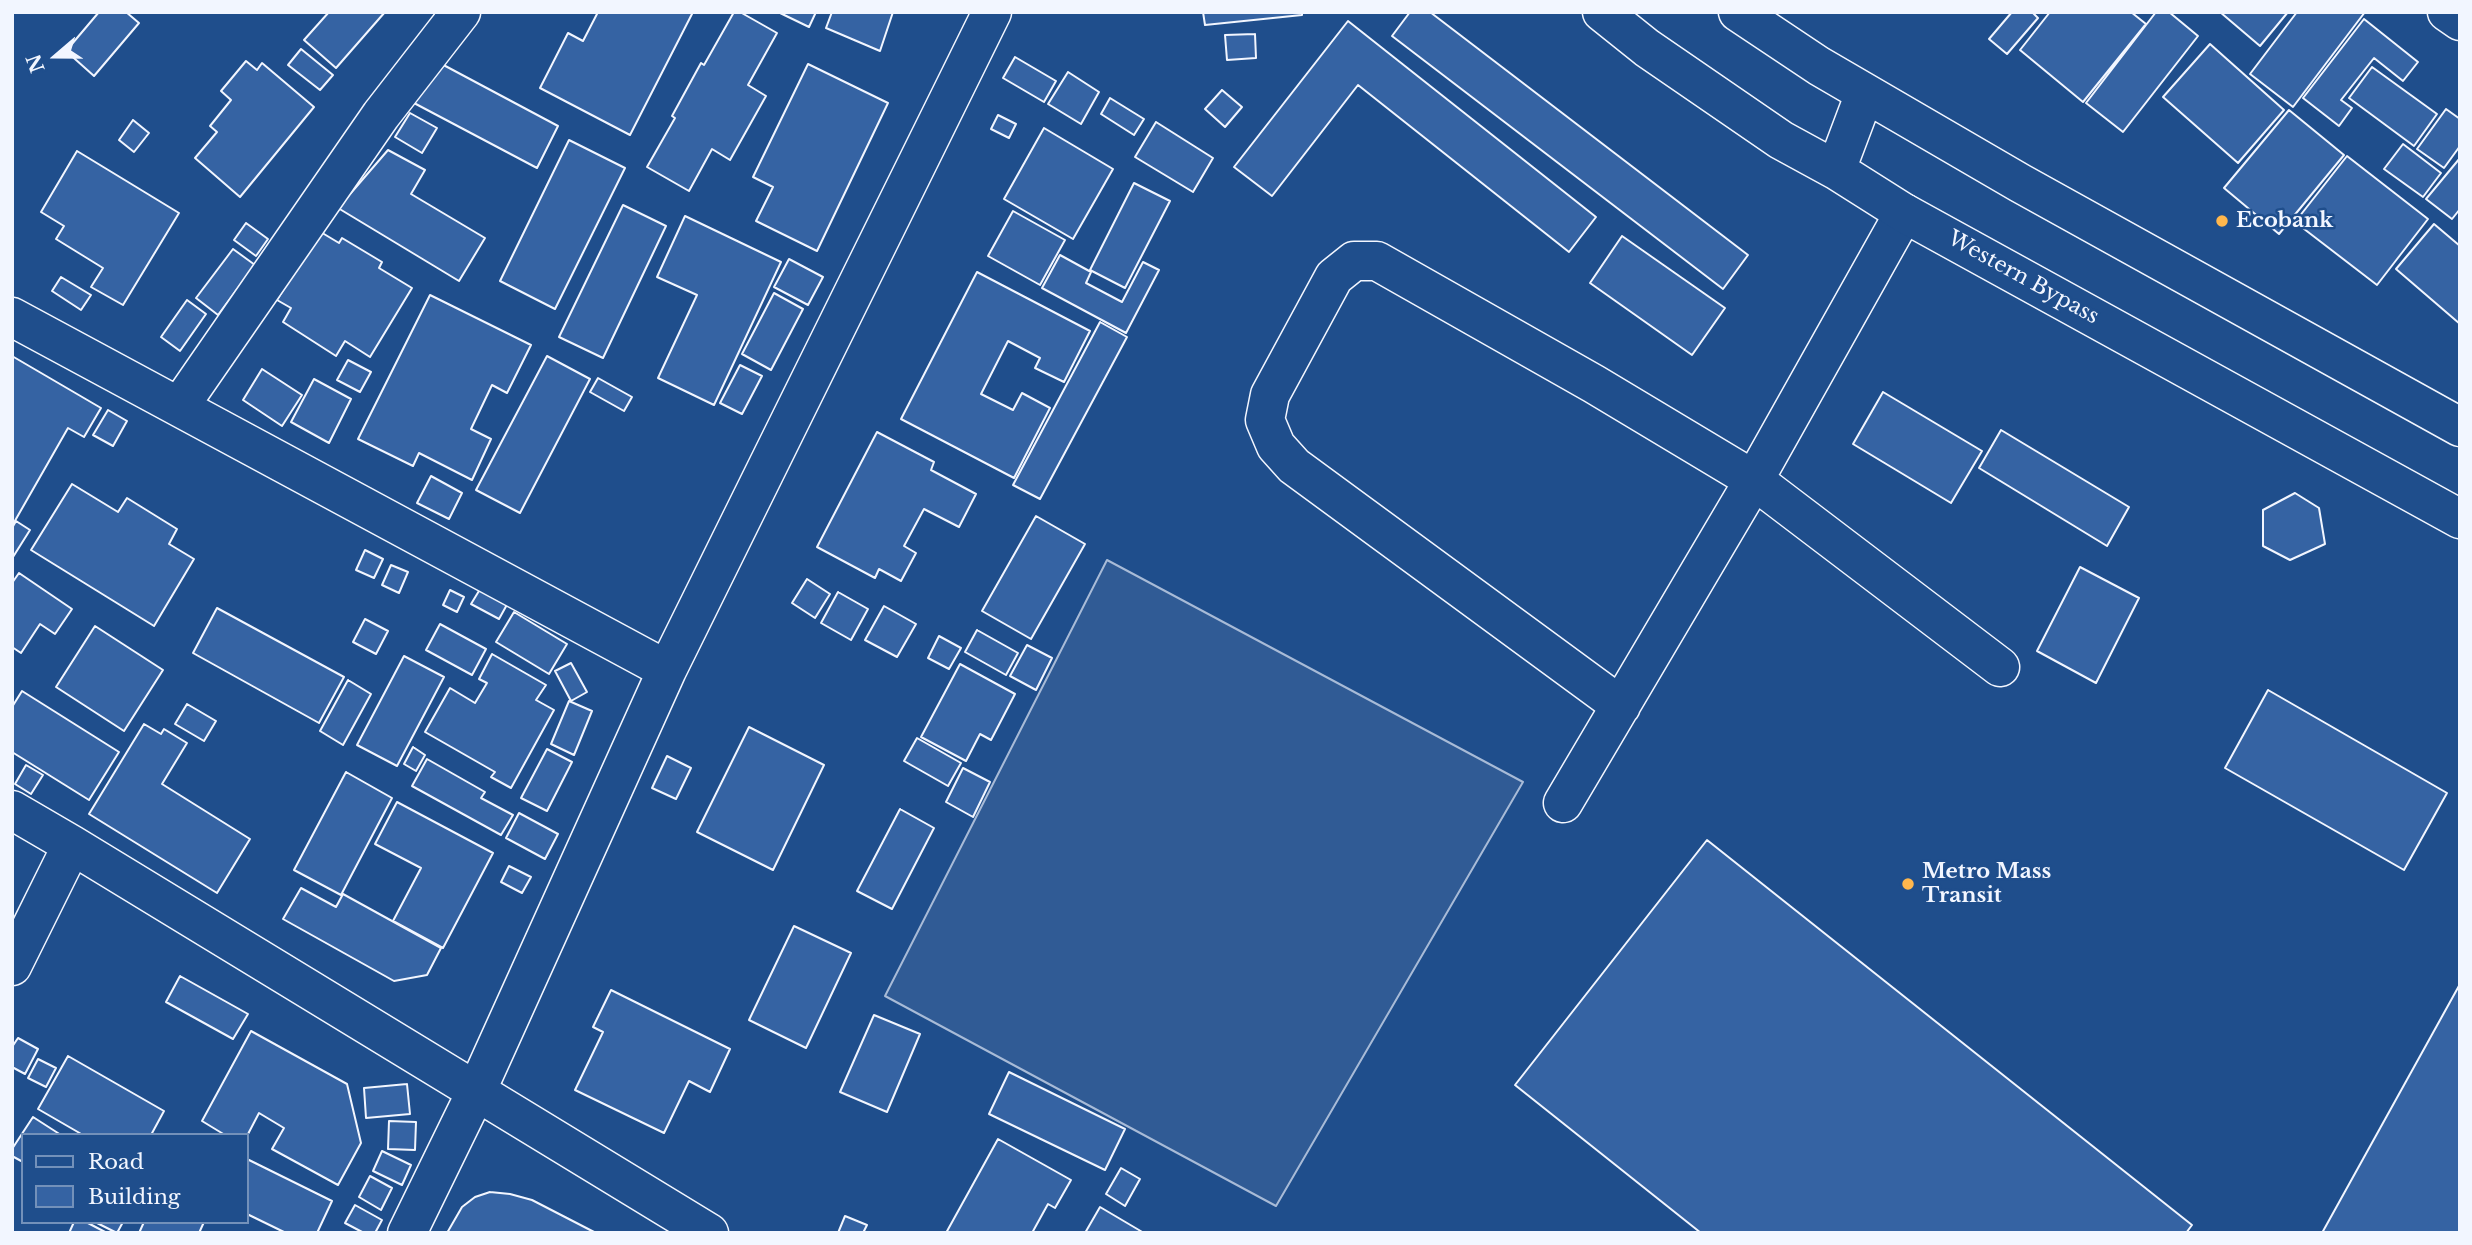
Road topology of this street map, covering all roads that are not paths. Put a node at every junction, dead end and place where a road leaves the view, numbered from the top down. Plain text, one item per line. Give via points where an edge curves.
1 (461, 12) edge
2 (992, 12) edge
3 (1602, 12) edge
4 (1738, 12) edge
5 (2447, 12) edge
6 (2460, 21) edge
7 (1865, 93) junction
8 (1836, 170) junction
9 (1904, 213) junction
10 (12, 317) edge
11 (179, 407) junction
12 (2460, 427) edge
13 (1754, 480) junction
14 (2460, 519) edge
15 (2000, 667) dead end
16 (667, 670) junction
17 (1620, 706) junction
18 (1563, 803) dead end
19 (12, 810) edge
20 (72, 845) junction
21 (12, 966) edge
22 (475, 1092) junction
23 (407, 1233) edge
24 (709, 1233) edge

1 - 11 main road via 381,115
2 - 16 main road
3 - 8 main road, Western Bypass via 1781,140
4 - 7 main road
5 - 6 main road
7 - 8 main road
7 - 12 main road
8 - 9 main road, Western Bypass
9 - 13 main road
9 - 14 main road, Western Bypass
10 - 11 main road
11 - 16 main road
13 - 15 main road
13 - 17 main road
13 - 17 main road via 1377,261 1354,261 1334,277 1270,396 1265,421 1276,446 1294,466
16 - 22 main road
17 - 18 main road
19 - 20 main road
20 - 21 main road
20 - 22 main road
22 - 23 main road
22 - 24 main road

